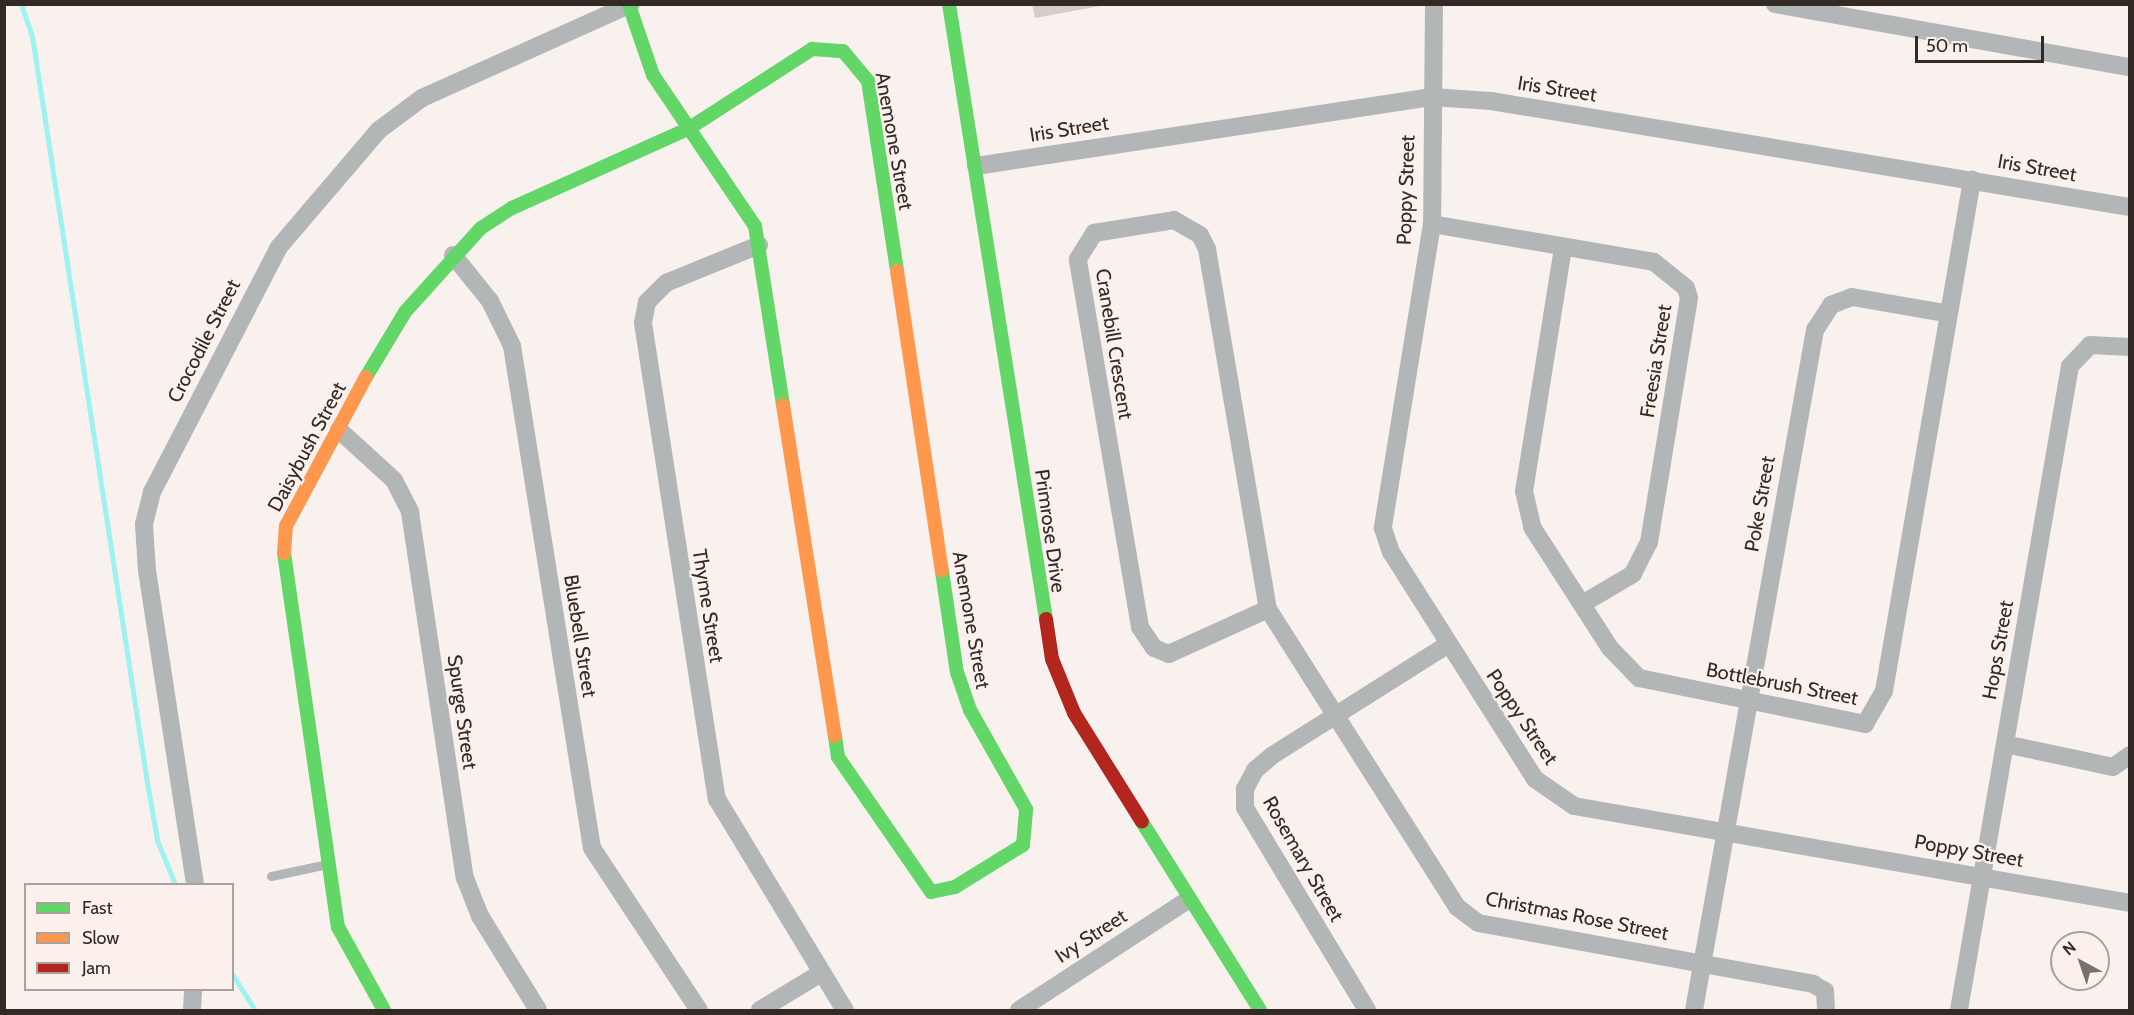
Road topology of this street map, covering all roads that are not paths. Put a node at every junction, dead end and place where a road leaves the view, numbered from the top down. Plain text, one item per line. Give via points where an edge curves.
1 (949, 4) edge
2 (1434, 4) edge
3 (1775, 4) edge
4 (630, 5) edge
5 (2130, 67) edge
6 (1431, 97) junction
7 (688, 129) junction
8 (976, 166) junction
9 (1972, 180) junction
10 (2130, 207) edge
11 (1432, 224) junction
12 (759, 245) junction
13 (1563, 248) junction
14 (453, 255) junction
15 (1946, 313) junction
16 (2130, 347) edge
17 (339, 430) junction
18 (1582, 604) junction
19 (1268, 609) junction
20 (1447, 645) junction
21 (1746, 700) junction
22 (1335, 716) junction
23 (2005, 744) junction
24 (2130, 755) edge
25 (1725, 832) junction
26 (329, 863) junction
27 (271, 876) dead end
28 (1982, 876) junction
29 (195, 883) edge
30 (1188, 900) junction
31 (2130, 903) edge
32 (1704, 963) junction
33 (821, 973) junction
34 (193, 991) edge
35 (192, 1011) edge
36 (384, 1011) edge
37 (538, 1011) edge
38 (699, 1011) edge
39 (760, 1011) edge
40 (845, 1011) edge
41 (1019, 1011) edge
42 (1260, 1011) edge
43 (1367, 1011) edge
44 (1694, 1011) edge
45 (1826, 1011) edge
46 (1959, 1011) edge

1 - 8 street, Primrose Drive
2 - 6 street, Poppy Street
3 - 5 street
4 - 7 street, Anemone Street via 653,75
4 - 29 street, Crocodile Street via 422,98 379,130 279,247 152,492 145,549
6 - 8 street, Iris Street
6 - 9 street, Iris Street via 1491,101
6 - 11 street, Poppy Street
7 - 12 street, Anemone Street via 750,215
7 - 12 street, Anemone Street via 812,50 843,51 855,58 868,81 957,673 970,710 1029,822 1023,845 940,892 917,879 838,757
7 - 14 street, Daisybush Street via 497,216
8 - 30 street, Primrose Drive via 1052,659 1074,713
9 - 10 street, Iris Street
9 - 15 street, Bottlebrush Street
11 - 13 street, Freesia Street
11 - 20 street, Poppy Street via 1383,528 1391,552
12 - 33 street, Thyme Street via 666,283 646,302 643,323 717,799
13 - 18 street, Bottlebrush Street via 1525,509
13 - 18 street, Freesia Street via 1664,266 1682,280 1689,298 1643,561 1632,574
14 - 17 street, Daisybush Street via 381,348
14 - 38 street, Bluebell Street via 490,301 512,346 592,848
15 - 21 street, Poke Street via 1852,297 1821,315
15 - 21 street, Bottlebrush Street via 1881,704 1865,724
16 - 23 street, Hops Street via 2090,345 2070,366
17 - 26 street, Daisybush Street via 286,526 283,549
17 - 37 street, Spurge Street via 394,480 410,512 465,878 480,916
18 - 21 street, Bottlebrush Street via 1625,668 1639,678
19 - 19 street, Cranebill Crescent via 1207,249 1182,221 1094,233 1078,259 1140,627 1154,648 1169,654
19 - 22 street, Cranebill Crescent
20 - 22 street, Rosemary Street
20 - 25 street, Poppy Street via 1535,779 1558,799
21 - 25 street, Poke Street
22 - 32 street, Christmas Rose Street via 1466,916 1478,923
22 - 43 street, Rosemary Street via 1255,770 1245,789 1245,808
23 - 24 street via 2114,767
23 - 28 street, Hops Street
25 - 28 street, Poppy Street
25 - 32 street, Poke Street
26 - 27 lane
26 - 36 street, Daisybush Street via 344,945
28 - 31 street, Poppy Street
28 - 46 street, Hops Street
30 - 41 street, Ivy Street
30 - 42 street, Primrose Drive
32 - 44 street, Poke Street
32 - 45 street, Christmas Rose Street via 1820,987 1828,1000
33 - 39 street
33 - 40 street, Thyme Street
34 - 35 street

